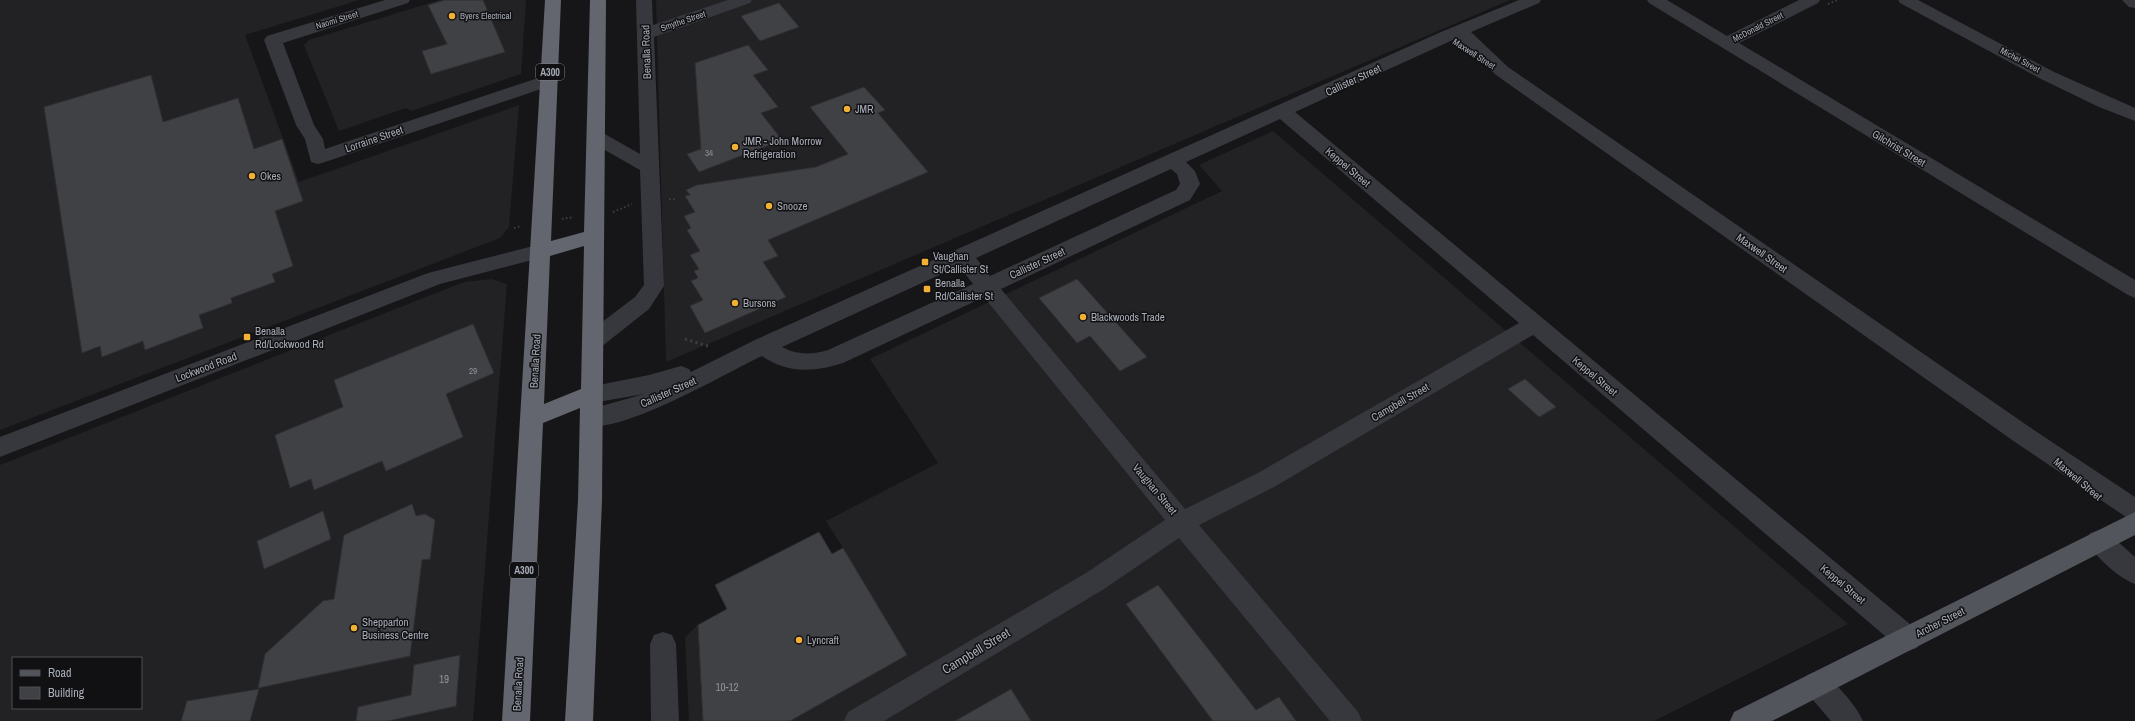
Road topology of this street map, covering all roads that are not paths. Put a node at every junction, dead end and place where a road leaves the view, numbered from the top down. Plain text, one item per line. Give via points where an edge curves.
1 (402, 0) edge
2 (553, 0) edge
3 (598, 0) edge
4 (644, 0) edge
5 (744, 0) edge
6 (1533, 0) edge
7 (1906, 0) edge
8 (2130, 0) edge
9 (1656, 2) edge
10 (2135, 3) edge
11 (1817, 4) edge
12 (645, 34) junction
13 (1454, 34) junction
14 (273, 40) joint
15 (1726, 44) junction
16 (550, 80) junction
17 (1283, 112) junction
18 (2135, 115) edge
19 (596, 137) junction
20 (1174, 161) junction
21 (651, 168) junction
22 (594, 236) junction
23 (541, 244) junction
24 (963, 257) junction
25 (987, 287) junction
26 (2135, 290) edge
27 (1535, 324) junction
28 (594, 341) junction
29 (763, 346) junction
30 (592, 406) junction
31 (532, 418) junction
32 (0, 447) edge
33 (2123, 526) edge
34 (1186, 528) junction
35 (2135, 553) edge
36 (2135, 573) edge
37 (1908, 639) junction
38 (663, 644) dead end
39 (1817, 684) junction
40 (516, 721) edge
41 (579, 721) edge
42 (665, 721) edge
43 (858, 721) edge
44 (1348, 721) edge
45 (1744, 721) edge
46 (1849, 721) edge

1 - 14 street, Naomi Street
2 - 16 highway, Benalla Road / A300
3 - 19 highway
4 - 12 street, Benalla Road
5 - 12 street, Smythe Street
6 - 13 street, Callister Street
7 - 18 street, Michel Street via 2064,83
8 - 10 street
9 - 15 street, Gilchrist Street
11 - 15 street, McDonald Street
12 - 21 street, Benalla Road
13 - 17 street, Callister Street
13 - 33 street, Maxwell Street via 1485,62 1502,71 2023,435 2072,472
14 - 16 street, Lorraine Street via 305,125 314,139 318,158
15 - 26 street, Gilchrist Street
16 - 23 highway, Benalla Road / A300
17 - 20 street, Callister Street
17 - 27 street, Keppel Street
19 - 21 street
19 - 22 highway
20 - 24 street, Callister Street
20 - 25 street, Callister Street via 1190,184 1183,195
21 - 28 street, Benalla Road via 654,286 642,303
22 - 23 highway
22 - 28 highway
23 - 31 highway, Benalla Road / A300
23 - 32 street, Lockwood Road via 435,278
24 - 25 street, Vaughan Street
24 - 29 street, Callister Street
25 - 29 street, Callister Street via 826,360 802,363 778,356
25 - 34 street, Vaughan Street
27 - 34 street, Campbell Street
27 - 37 street, Keppel Street
28 - 30 highway
29 - 30 street, Callister Street via 656,398 609,415
30 - 31 highway
30 - 41 highway
31 - 40 highway, Benalla Road / A300
33 - 35 street
33 - 36 street
33 - 37 main road, Archer Street
34 - 43 street, Campbell Street
34 - 44 street, Vaughan Street
37 - 39 main road, Archer Street
38 - 42 street
39 - 45 main road, Archer Street
39 - 46 street

